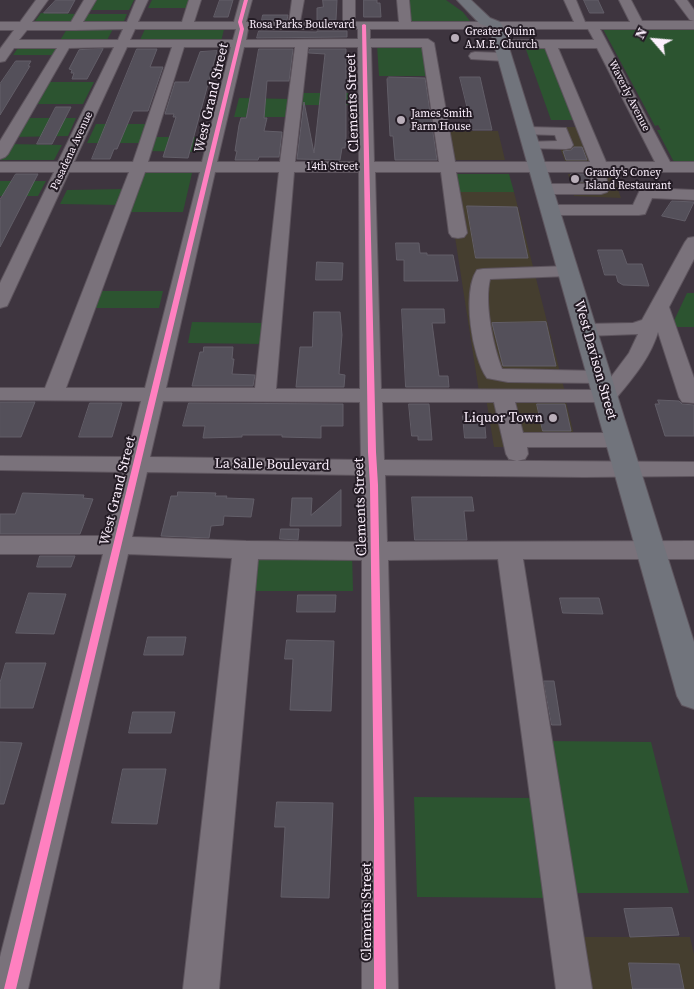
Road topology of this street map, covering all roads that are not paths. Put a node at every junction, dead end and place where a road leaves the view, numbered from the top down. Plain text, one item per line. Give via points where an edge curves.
1 (42, 0) edge
2 (90, 0) edge
3 (142, 0) edge
4 (196, 0) edge
5 (246, 0) edge
6 (298, 0) edge
7 (349, 0) edge
8 (403, 0) edge
9 (464, 0) edge
10 (570, 0) edge
11 (624, 0) edge
12 (682, 0) edge
13 (495, 18) junction
14 (694, 18) edge
15 (187, 25) junction
16 (242, 25) junction
17 (294, 25) junction
18 (587, 25) junction
19 (638, 25) junction
20 (694, 25) edge
21 (0, 26) edge
22 (23, 26) junction
23 (75, 26) junction
24 (132, 26) junction
25 (381, 31) junction
26 (430, 34) dead end
27 (10, 44) junction
28 (65, 44) junction
29 (122, 44) junction
30 (179, 44) junction
31 (237, 44) junction
32 (302, 44) junction
33 (550, 44) junction
34 (602, 44) junction
35 (503, 50) junction
36 (474, 52) dead end
37 (437, 56) dead end
38 (0, 58) edge
39 (0, 154) edge
40 (65, 166) junction
41 (0, 167) edge
42 (138, 167) junction
43 (208, 167) junction
44 (287, 167) junction
45 (368, 167) junction
46 (447, 167) junction
47 (538, 167) junction
48 (598, 167) junction
49 (625, 167) junction
50 (665, 167) junction
51 (694, 167) edge
52 (646, 193) junction
53 (694, 195) edge
54 (547, 200) junction
55 (458, 233) dead end
56 (694, 244) edge
57 (568, 270) junction
58 (0, 302) edge
59 (654, 315) junction
60 (586, 330) junction
61 (603, 387) junction
62 (0, 394) edge
63 (53, 394) junction
64 (155, 394) junction
65 (265, 395) junction
66 (371, 395) junction
67 (504, 395) junction
68 (694, 397) edge
69 (513, 440) junction
70 (619, 440) junction
71 (0, 463) edge
72 (138, 463) junction
73 (374, 467) junction
74 (521, 468) junction
75 (627, 469) junction
76 (694, 469) edge
77 (118, 545) junction
78 (1, 547) edge
79 (246, 550) junction
80 (509, 550) junction
81 (651, 550) junction
82 (694, 550) edge
83 (375, 551) junction
84 (694, 696) edge
85 (10, 989) edge
86 (200, 989) edge
87 (380, 989) edge
88 (574, 989) edge

1 - 22 street
2 - 23 street
3 - 24 street, Pasadena Avenue
4 - 15 street
5 - 16 street, West Grand Street
6 - 17 street
7 - 25 street, Clements Street
8 - 25 street
9 - 13 highway via 485,21
10 - 18 street, Waverly Avenue
11 - 19 street
12 - 14 street
13 - 18 street, Rosa Parks Boulevard
13 - 25 street, Rosa Parks Boulevard
13 - 35 highway, West Davison Street
15 - 16 street, Rosa Parks Boulevard
15 - 24 street, Rosa Parks Boulevard
16 - 17 street, Rosa Parks Boulevard
16 - 31 street, West Grand Street
17 - 25 street, Rosa Parks Boulevard
18 - 19 street, Rosa Parks Boulevard
18 - 34 street, Waverly Avenue
19 - 20 street, Rosa Parks Boulevard
21 - 22 street, Rosa Parks Boulevard
22 - 23 street, Rosa Parks Boulevard
22 - 27 street
23 - 24 street, Rosa Parks Boulevard
24 - 29 street, Pasadena Avenue
25 - 32 street
25 - 45 street, Clements Street
25 - 46 street via 428,43
26 - 37 street
27 - 28 street
27 - 38 street
28 - 29 street
28 - 39 street
29 - 30 street
29 - 40 street, Pasadena Avenue
30 - 31 street
30 - 42 street
31 - 32 street
31 - 43 street, West Grand Street
32 - 44 street
33 - 34 street
33 - 35 street
33 - 48 street
34 - 50 street, Waverly Avenue
35 - 36 street
35 - 47 highway, West Davison Street
40 - 41 street, 14th Street
40 - 42 street, 14th Street
40 - 58 street, Pasadena Avenue
42 - 43 street, 14th Street
42 - 63 street
43 - 44 street, 14th Street
43 - 64 street, West Grand Street
44 - 45 street, 14th Street
44 - 65 street
45 - 46 street, 14th Street
45 - 66 street, Clements Street
46 - 47 street, 14th Street
46 - 55 street
47 - 48 street, 14th Street
47 - 54 highway, West Davison Street
48 - 49 street, 14th Street
48 - 54 street via 601,189
49 - 50 street, 14th Street
49 - 52 street via 627,174
50 - 51 street, 14th Street
52 - 53 street
52 - 54 street via 639,210
54 - 57 highway, West Davison Street
56 - 59 street
57 - 60 highway, West Davison Street
57 - 61 street via 483,274 478,288 482,333 490,367 494,374
59 - 60 street via 634,329
59 - 61 street via 649,335 631,365
59 - 68 street via 690,397
60 - 61 highway, West Davison Street
61 - 67 street
61 - 70 highway, West Davison Street
62 - 63 street
63 - 64 street
64 - 65 street
64 - 72 street, West Grand Street
65 - 66 street
66 - 67 street
66 - 73 street, Clements Street
67 - 69 street
69 - 70 street
69 - 74 street
70 - 75 highway, West Davison Street
71 - 72 street, La Salle Boulevard
72 - 73 street, La Salle Boulevard
72 - 77 street, West Grand Street
73 - 74 street, La Salle Boulevard
73 - 83 street, Clements Street
74 - 75 street, La Salle Boulevard
75 - 76 street, La Salle Boulevard
75 - 81 highway, West Davison Street
77 - 78 street
77 - 79 street
77 - 85 street, West Grand Street
79 - 83 street
79 - 86 street
80 - 81 street
80 - 83 street
80 - 88 street
81 - 82 street
81 - 84 highway, West Davison Street
83 - 87 street, Clements Street

